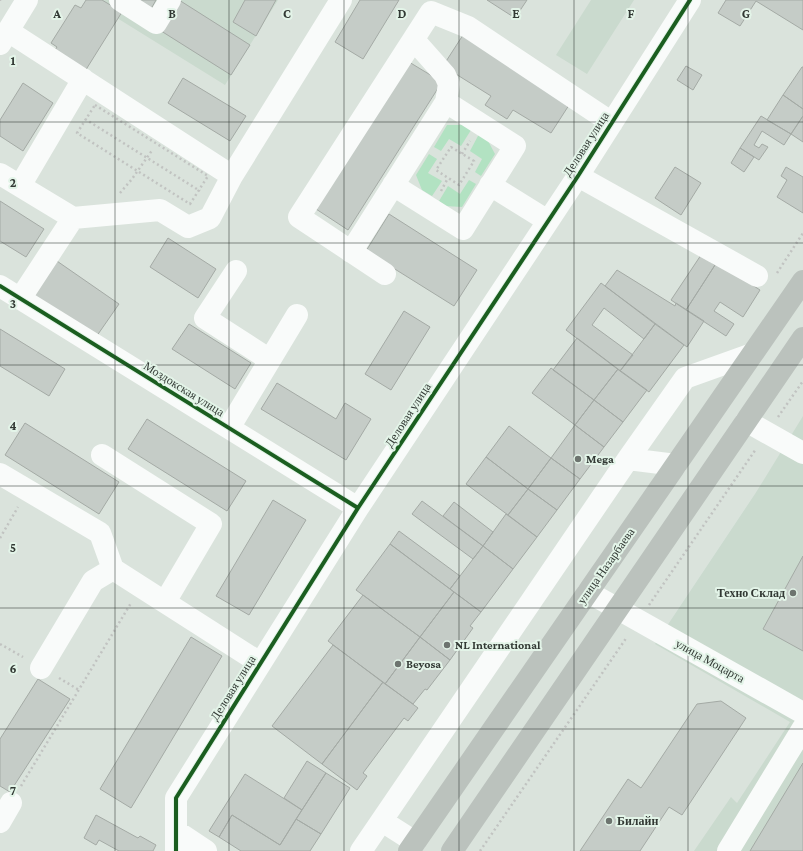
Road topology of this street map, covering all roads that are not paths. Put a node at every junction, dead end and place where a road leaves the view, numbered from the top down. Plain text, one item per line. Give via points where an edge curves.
1 (27, 0) edge
2 (120, 0) edge
3 (170, 0) edge
4 (341, 0) edge
5 (690, 0) edge
6 (4, 37) edge
7 (414, 40) junction
8 (83, 79) junction
9 (446, 102) junction
10 (612, 123) junction
11 (0, 174) edge
12 (232, 176) junction
13 (578, 176) junction
14 (393, 185) junction
15 (490, 185) junction
16 (20, 186) junction
17 (73, 218) junction
18 (548, 221) junction
19 (352, 252) junction
20 (236, 271) dead end
21 (385, 274) dead end
22 (757, 276) road end
23 (803, 281) edge
24 (0, 286) edge
25 (20, 299) junction
26 (297, 315) dead end
27 (803, 338) edge
28 (752, 354) junction
29 (270, 360) junction
30 (746, 421) junction
31 (229, 428) junction
32 (803, 453) edge
33 (102, 455) dead end
34 (628, 459) junction
35 (676, 465) junction
36 (0, 474) edge
37 (358, 508) junction
38 (114, 569) junction
39 (588, 592) junction
40 (165, 602) junction
41 (618, 609) junction
42 (260, 663) junction
43 (41, 668) dead end
44 (803, 713) edge
45 (803, 728) edge
46 (11, 803) road end
47 (382, 821) junction
48 (0, 822) edge
49 (176, 841) edge
50 (412, 847) edge
51 (206, 851) edge
52 (361, 851) edge
53 (452, 851) edge
54 (728, 851) edge

1 - 6 street
2 - 3 street via 156,23
4 - 12 street
5 - 10 street, Деловая улица
6 - 8 street
7 - 9 street via 445,75 449,84
7 - 10 street via 431,12 468,27
7 - 19 street via 299,217
8 - 12 street
8 - 16 street
9 - 14 street
9 - 15 street via 515,146
10 - 13 street, Деловая улица
11 - 16 street
12 - 17 street via 210,218 188,228 160,210
13 - 18 street, Деловая улица
13 - 22 street
14 - 15 street via 463,229
14 - 19 street
15 - 18 street
16 - 17 street
17 - 25 street
18 - 37 street, Деловая улица
19 - 21 street
20 - 29 street via 205,318
23 - 28 main road, улица Назарбаева
24 - 25 street, Моздокская улица
25 - 31 street, Моздокская улица
26 - 29 street
27 - 30 main road
28 - 34 street via 685,378
28 - 35 main road, улица Назарбаева
29 - 31 street
30 - 32 street
30 - 41 main road
31 - 37 street, Моздокская улица
33 - 40 street via 211,524
34 - 35 street
34 - 47 street
35 - 39 main road, улица Назарбаева
36 - 38 street via 100,533
37 - 42 street, Деловая улица
38 - 40 street
38 - 43 street via 93,581
39 - 41 street, улица Моцарта
39 - 50 main road, улица Назарбаева
40 - 42 street
41 - 44 street, улица Моцарта
41 - 53 main road
42 - 49 street, Деловая улица via 176,798
45 - 54 street
46 - 48 street
47 - 50 street
47 - 52 street
49 - 51 street

